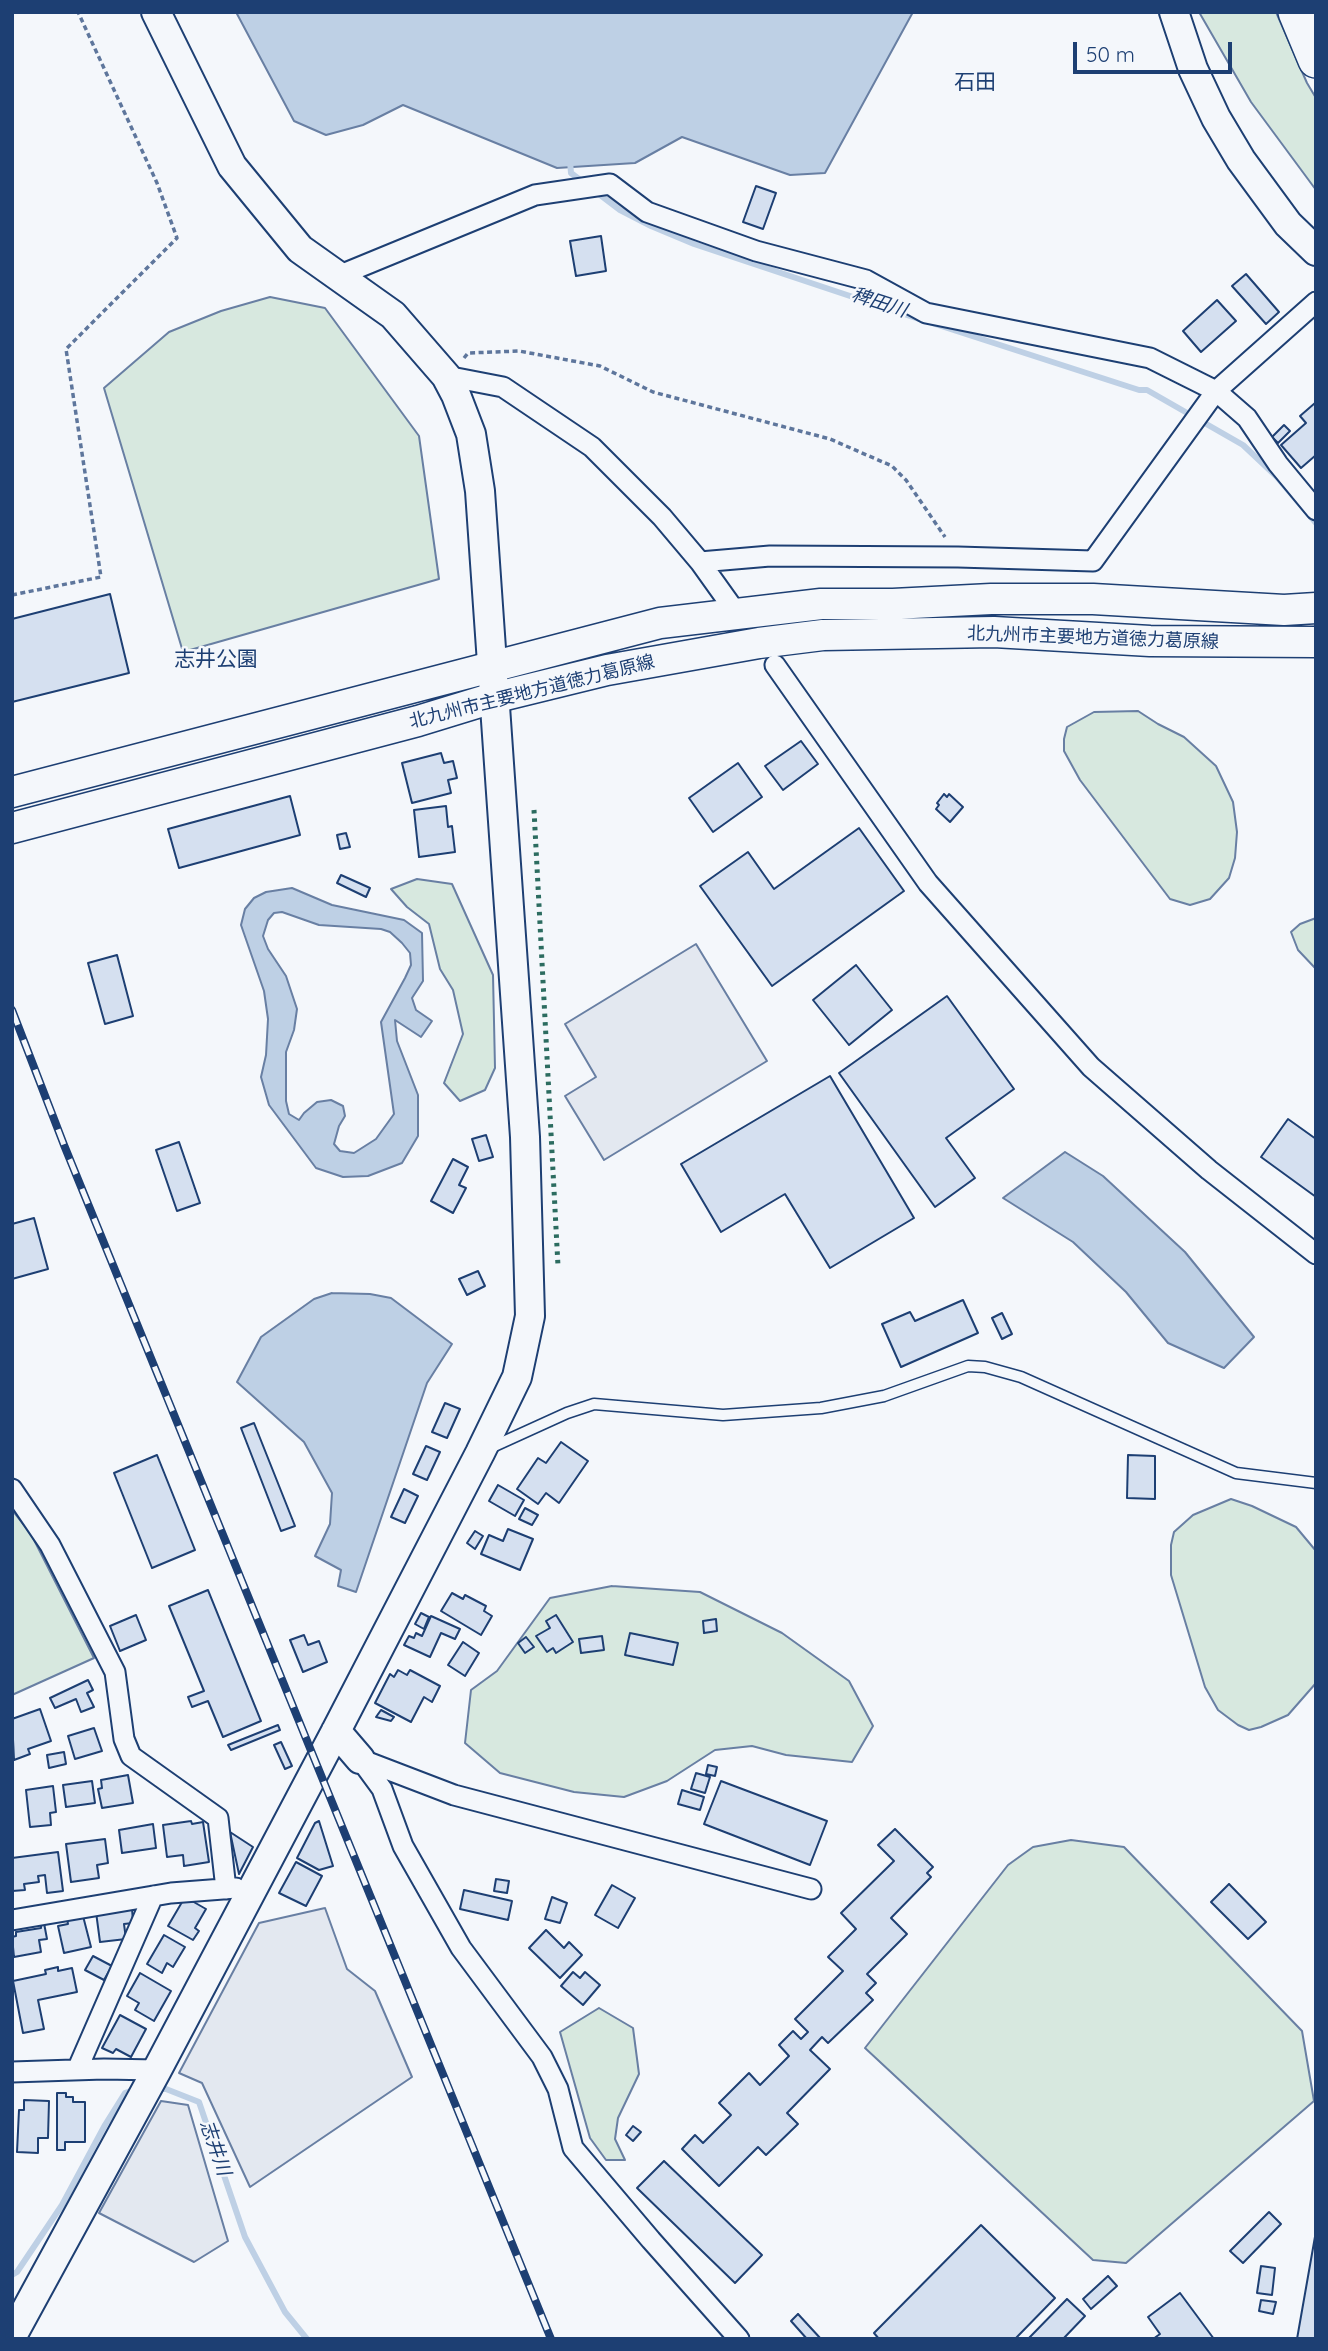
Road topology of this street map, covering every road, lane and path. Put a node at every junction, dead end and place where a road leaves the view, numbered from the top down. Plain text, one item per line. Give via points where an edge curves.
1 (78, 12) edge
2 (156, 12) edge
3 (1174, 12) edge
4 (1296, 12) edge
5 (1316, 60) edge
6 (1316, 251) edge
7 (338, 276) junction
8 (1316, 302) edge
9 (446, 376) junction
10 (1216, 391) junction
11 (1316, 510) edge
12 (958, 557) junction
13 (700, 562) junction
14 (12, 595) edge
15 (730, 604) dead end
16 (1316, 608) edge
17 (1316, 642) edge
18 (491, 665) junction
19 (775, 665) dead end
20 (493, 698) junction
21 (12, 792) edge
22 (17, 827) edge
23 (1316, 1254) edge
24 (480, 1453) junction
25 (1316, 1483) edge
26 (12, 1489) edge
27 (336, 1731) junction
28 (360, 1759) junction
29 (239, 1888) junction
30 (811, 1889) dead end
31 (153, 1896) junction
32 (12, 1920) edge
33 (77, 2070) junction
34 (157, 2070) junction
35 (12, 2072) edge
36 (12, 2336) edge
37 (739, 2339) edge

1 - 14 path via 157,183 177,238 66,349 101,577
2 - 7 street via 232,166 300,249
3 - 6 street via 1216,118 1289,224
4 - 5 highway
7 - 9 street via 393,315
7 - 10 street via 535,195 610,184 647,212 756,251 866,280 926,313 1150,358
8 - 10 street
9 - 12 path via 468,353 519,351 600,366 653,392 830,439 892,466
9 - 13 street via 503,387 592,447
9 - 18 street via 471,434 480,491
10 - 11 street via 1247,418
10 - 12 street via 1093,561
12 - 13 street via 770,556
13 - 15 street
16 - 18 main road, 北九州市主要地方道徳力葛原線 via 1080,599 821,604 660,622
17 - 20 main road, 北九州市主要地方道徳力葛原線 via 1150,641 994,632 823,635 620,668
18 - 20 street
18 - 21 main road, 北九州市主要地方道徳力葛原線
19 - 23 street via 928,883 1091,1067 1209,1171
20 - 22 main road, 北九州市主要地方道徳力葛原線
20 - 24 street via 525,1137 530,1316 517,1377
24 - 25 lane via 594,1404 723,1415 821,1408 884,1396 968,1366 1020,1377 1236,1474
24 - 27 street
26 - 29 street via 50,1545 115,1672 124,1738 131,1756 218,1818
27 - 28 street
27 - 29 street
28 - 30 street via 454,1795
28 - 37 street via 382,1789 403,1846 461,1948 541,2057 558,2089 573,2148
29 - 31 street
29 - 34 street
31 - 32 street
31 - 33 street
33 - 34 street
33 - 35 street
34 - 36 street

